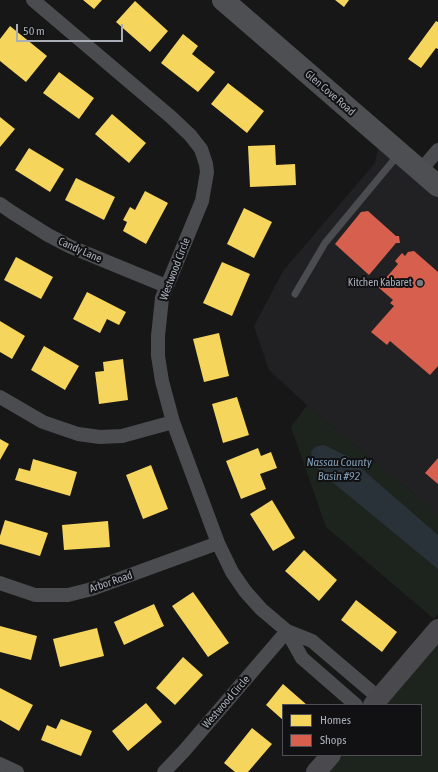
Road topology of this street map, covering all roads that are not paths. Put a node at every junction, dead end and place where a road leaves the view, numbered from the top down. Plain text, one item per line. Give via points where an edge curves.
1 (32, 0) edge
2 (223, 0) edge
3 (438, 150) edge
4 (400, 153) junction
5 (420, 171) junction
6 (438, 186) edge
7 (0, 204) edge
8 (166, 286) junction
9 (294, 294) dead end
10 (0, 397) edge
11 (173, 422) junction
12 (218, 543) junction
13 (0, 583) edge
14 (438, 629) edge
15 (287, 631) junction
16 (376, 702) edge
17 (355, 704) edge
18 (329, 756) edge
19 (0, 764) edge
20 (18, 772) edge
21 (164, 772) edge
22 (316, 772) edge

1 - 8 street, Westwood Circle via 171,117 201,149 207,172 202,201
2 - 4 main road, Glen Cove Road
3 - 5 street
4 - 5 main road, Glen Cove Road
4 - 9 lane via 325,243
5 - 6 main road, Glen Cove Road
7 - 8 street, Candy Lane via 71,247
8 - 11 street, Westwood Circle via 162,298 158,356
10 - 11 street via 43,422 78,434 122,436
11 - 12 street, Westwood Circle
12 - 13 street, Arbor Road via 92,589 68,595 35,595
12 - 15 street, Westwood Circle via 232,572 245,591
14 - 16 main road
15 - 16 street, Westwood Circle via 312,641
15 - 17 street, Westwood Circle via 302,658
15 - 21 street, Westwood Circle
18 - 22 main road
19 - 20 street

